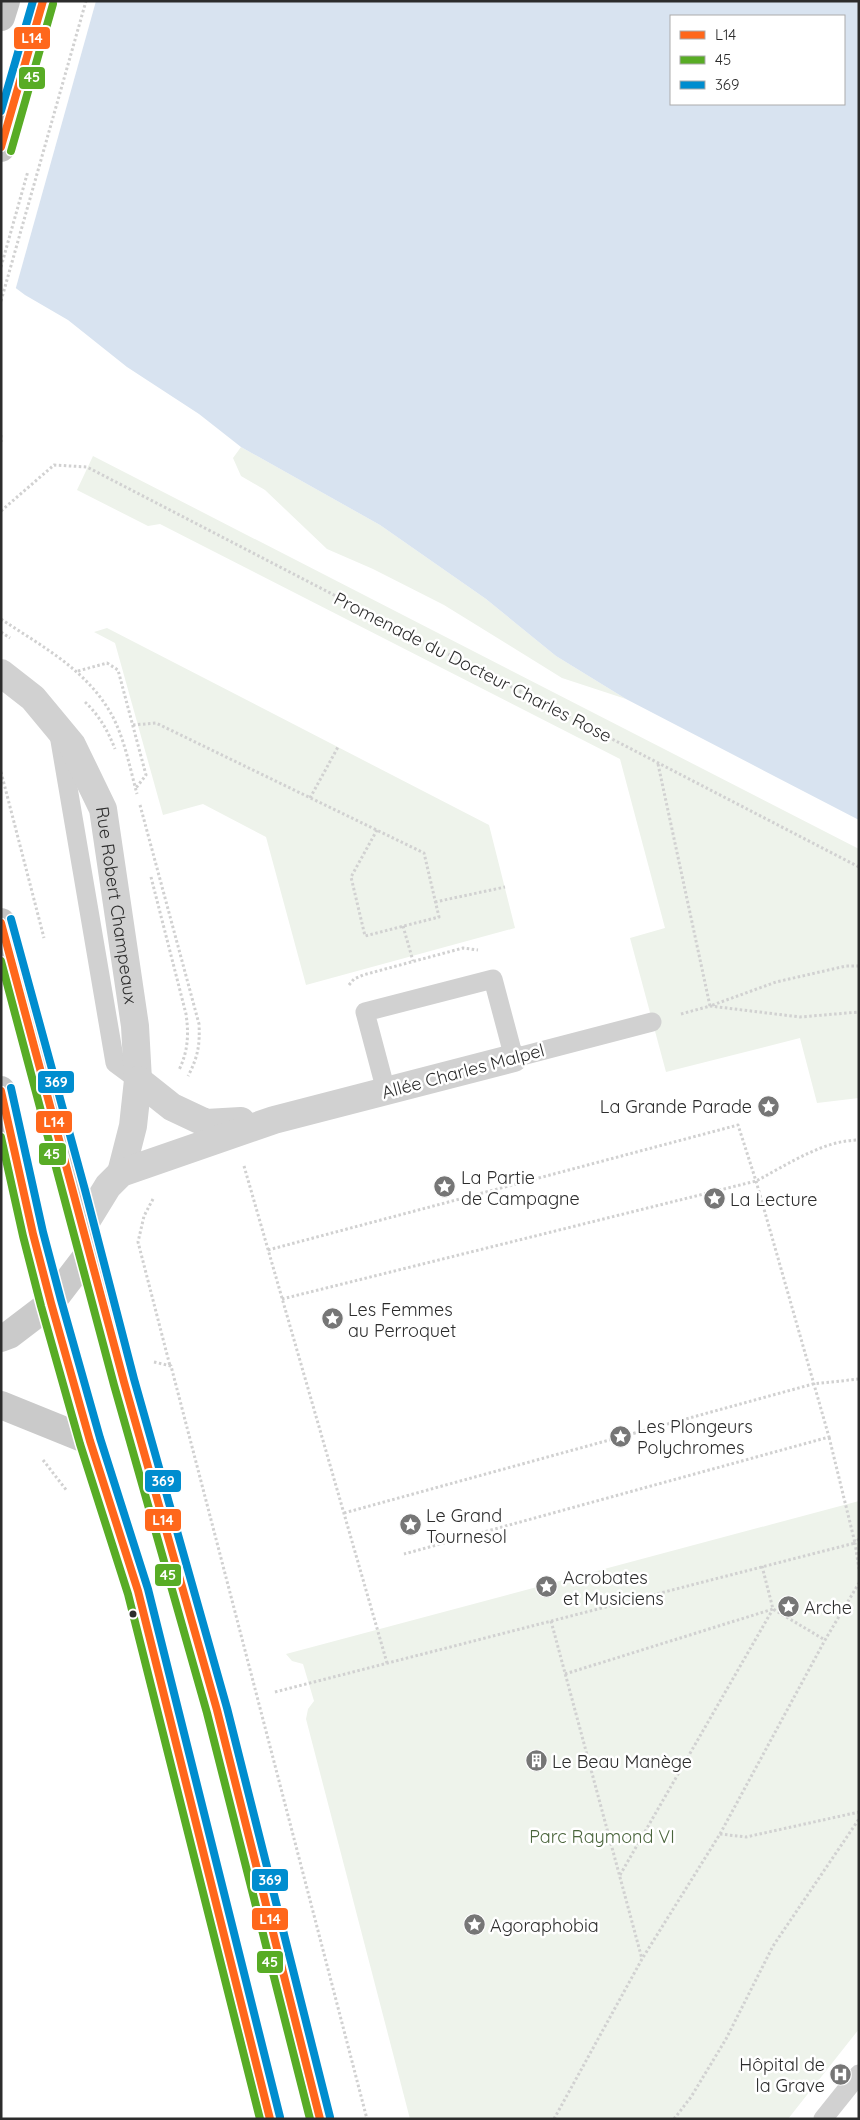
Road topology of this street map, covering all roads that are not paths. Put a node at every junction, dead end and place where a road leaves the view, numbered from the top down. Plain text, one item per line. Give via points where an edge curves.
1 (6, 1) edge
2 (43, 1) edge
3 (1, 18) edge
4 (1, 148) edge
5 (1, 673) edge
6 (1, 922) edge
7 (652, 1022) road end
8 (514, 1058) junction
9 (138, 1080) junction
10 (1, 1090) edge
11 (386, 1091) junction
12 (274, 1120) junction
13 (121, 1173) junction
14 (84, 1225) junction
15 (90, 1252) junction
16 (51, 1303) junction
17 (1, 1338) edge
18 (1, 1405) edge
19 (90, 1441) junction
20 (859, 2074) edge
21 (270, 2119) edge
22 (320, 2119) edge
23 (823, 2119) edge

1 - 3 main road
2 - 4 main road
5 - 9 street, Rue Robert Champeaux via 33,698 72,745 103,809 135,1026
6 - 14 main road
7 - 8 lane, Allée Charles Malpel
8 - 11 street, Allée Charles Malpel
8 - 11 lane via 493,979 365,1012
9 - 12 street, Allée Charles Malpel via 172,1106 206,1123
9 - 13 street, Rue Robert Champeaux via 133,1126
10 - 16 main road
11 - 12 street, Allée Charles Malpel
12 - 13 street, Allée Charles Malpel
13 - 14 street, Allée Charles Malpel via 108,1186
14 - 15 main road
15 - 16 street
15 - 22 main road via 217,1710
16 - 17 street
16 - 19 main road
18 - 19 street
19 - 21 main road via 138,1591
20 - 23 lane

